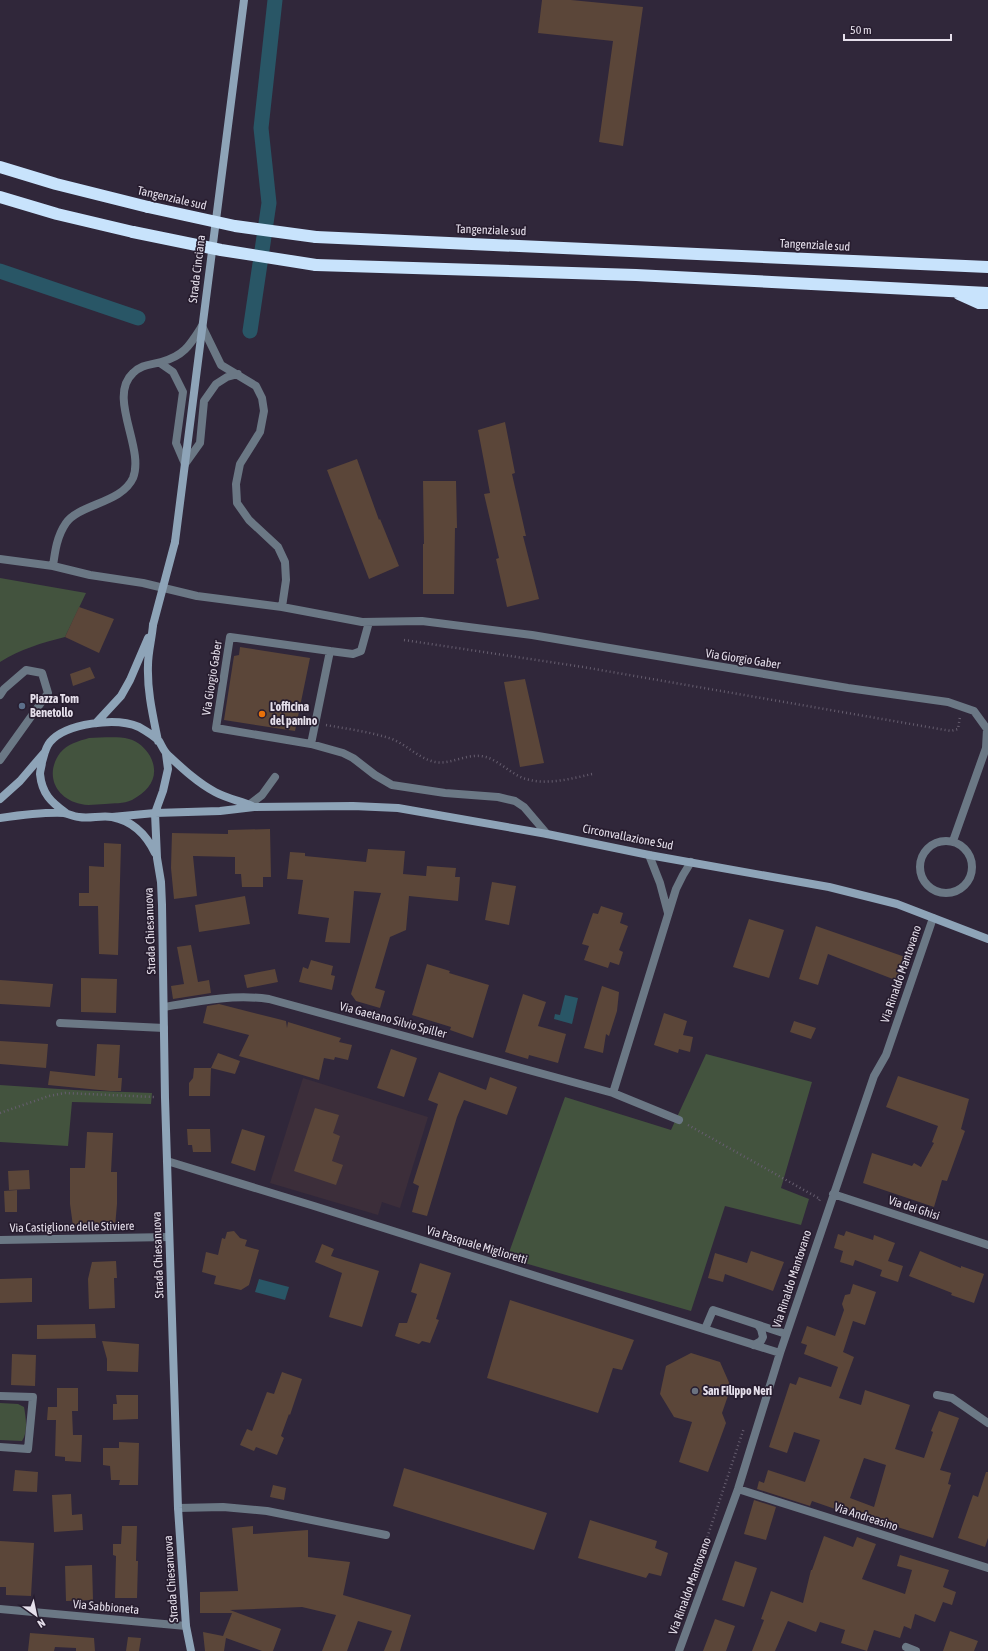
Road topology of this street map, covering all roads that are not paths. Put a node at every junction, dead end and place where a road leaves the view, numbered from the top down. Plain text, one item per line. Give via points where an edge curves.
1 (244, 0) edge
2 (0, 167) edge
3 (0, 197) edge
4 (988, 267) edge
5 (955, 291) junction
6 (988, 293) edge
7 (988, 303) edge
8 (202, 326) junction
9 (160, 363) junction
10 (238, 374) junction
11 (185, 464) junction
12 (0, 559) edge
13 (53, 566) junction
14 (282, 607) junction
15 (368, 622) junction
16 (154, 625) junction
17 (330, 652) junction
18 (0, 695) edge
19 (96, 723) junction
20 (158, 741) junction
21 (311, 744) junction
22 (45, 753) junction
23 (166, 754) junction
24 (0, 760) edge
25 (275, 777) dead end
26 (0, 799) edge
27 (252, 806) junction
28 (66, 813) junction
29 (155, 813) junction
30 (112, 817) junction
31 (0, 818) edge
32 (547, 834) junction
33 (953, 841) junction
34 (649, 855) junction
35 (157, 858) junction
36 (691, 862) junction
37 (668, 914) junction
38 (933, 918) junction
39 (988, 938) edge
40 (164, 1007) junction
41 (60, 1023) dead end
42 (164, 1028) junction
43 (613, 1093) junction
44 (679, 1120) road end
45 (167, 1161) junction
46 (833, 1194) junction
47 (169, 1237) junction
48 (0, 1240) edge
49 (988, 1245) edge
50 (758, 1325) junction
51 (706, 1329) junction
52 (786, 1334) junction
53 (754, 1345) junction
54 (780, 1353) junction
55 (937, 1395) dead end
56 (0, 1396) edge
57 (988, 1423) edge
58 (0, 1447) edge
59 (738, 1489) junction
60 (178, 1508) junction
61 (386, 1535) dead end
62 (988, 1568) edge
63 (0, 1609) edge
64 (186, 1626) junction
65 (906, 1646) dead end
66 (191, 1651) edge
67 (679, 1651) edge
68 (916, 1651) edge

1 - 8 main road, Strada Cinciana
2 - 4 highway, Tangenziale sud, bridge via 148,207 235,226 316,237
3 - 5 highway, bridge via 133,232 221,250 316,265 636,275
5 - 6 highway
5 - 7 highway via 979,303
8 - 9 street via 181,354
8 - 10 street via 221,365
8 - 11 main road, Strada Cinciana
9 - 11 street via 174,372 182,392 176,443
9 - 13 street via 148,364 133,373 125,386 124,399 135,462 132,478 120,493 67,522 57,541
10 - 11 street via 216,384 204,401 200,444
10 - 14 street via 256,386 262,398 264,411 260,432 240,464 236,484 237,503 249,520 278,547 285,562 286,580
11 - 16 main road, Strada Cinciana, bridge via 175,542
12 - 13 street, Via Giorgio Gaber
13 - 14 street, Via Giorgio Gaber via 197,596
14 - 15 street, Via Giorgio Gaber
15 - 17 street, Via Giorgio Gaber via 361,651 353,654
15 - 33 street, Via Giorgio Gaber via 422,621 532,635 848,688 948,702 974,711 988,729 986,748
16 - 19 main road via 121,696
16 - 20 main road, Circonvallazione Sud via 148,680
17 - 21 street
17 - 21 street, Via Giorgio Gaber via 230,637 216,728
18 - 24 street via 26,670 42,673 48,693
19 - 20 main road, Circonvallazione Sud via 137,726 149,732
19 - 22 main road, Circonvallazione Sud via 72,728 58,735 49,743
20 - 23 main road, Circonvallazione Sud
21 - 32 street via 353,758 392,785 445,793 498,796 516,801
22 - 26 main road, Circonvallazione Sud
22 - 28 main road, Circonvallazione Sud via 40,773 44,790 52,802
23 - 27 main road, Circonvallazione Sud via 214,792
23 - 29 main road, Circonvallazione Sud via 168,770
25 - 27 street
27 - 29 main road, Circonvallazione Sud via 220,811
27 - 32 main road, Circonvallazione Sud via 398,808
28 - 30 main road, Circonvallazione Sud via 78,818
28 - 31 main road, Circonvallazione Sud
29 - 30 main road
29 - 35 main road, Circonvallazione Sud
30 - 35 main road, Circonvallazione Sud via 139,829
32 - 34 main road, Circonvallazione Sud
33 - 33 street via 935,843 922,855 920,873 930,888 939,892 955,891 968,881 971,874 971,858 967,850
34 - 36 main road, Circonvallazione Sud
34 - 37 street
35 - 40 main road, Strada Chiesanuova via 161,882
36 - 37 street via 676,889
36 - 38 main road, Circonvallazione Sud via 829,887 897,904
37 - 43 street
38 - 39 main road, Circonvallazione Sud
38 - 46 street, Via Rinaldo Mantovano via 886,1056 874,1076
40 - 42 main road, Strada Chiesanuova
40 - 43 street, Via Gaetano Silvio Spiller via 217,998 245,996 269,999
41 - 42 street
42 - 45 main road, Strada Chiesanuova
43 - 44 street, Via Gaetano Silvio Spiller
45 - 47 main road, Strada Chiesanuova
45 - 51 street, Via Pasquale Miglioretti
46 - 49 street, Via dei Ghisi
46 - 52 street, Via Rinaldo Mantovano
47 - 48 street, Via Castiglione delle Stiviere
47 - 60 main road, Strada Chiesanuova
50 - 51 street via 713,1310
50 - 52 street
50 - 53 street via 763,1337
51 - 53 street, Via Pasquale Miglioretti
52 - 54 street, Via Rinaldo Mantovano
53 - 54 street, Via Pasquale Miglioretti
54 - 59 street, Via Rinaldo Mantovano
55 - 57 street via 952,1398
56 - 58 street via 33,1397 28,1449
59 - 62 street, Via Andreasino
59 - 67 street, Via Rinaldo Mantovano
60 - 61 street via 267,1511
60 - 64 main road, Strada Chiesanuova
63 - 64 street, Via Sabbioneta
64 - 66 main road, Strada Chiesanuova
65 - 68 street

